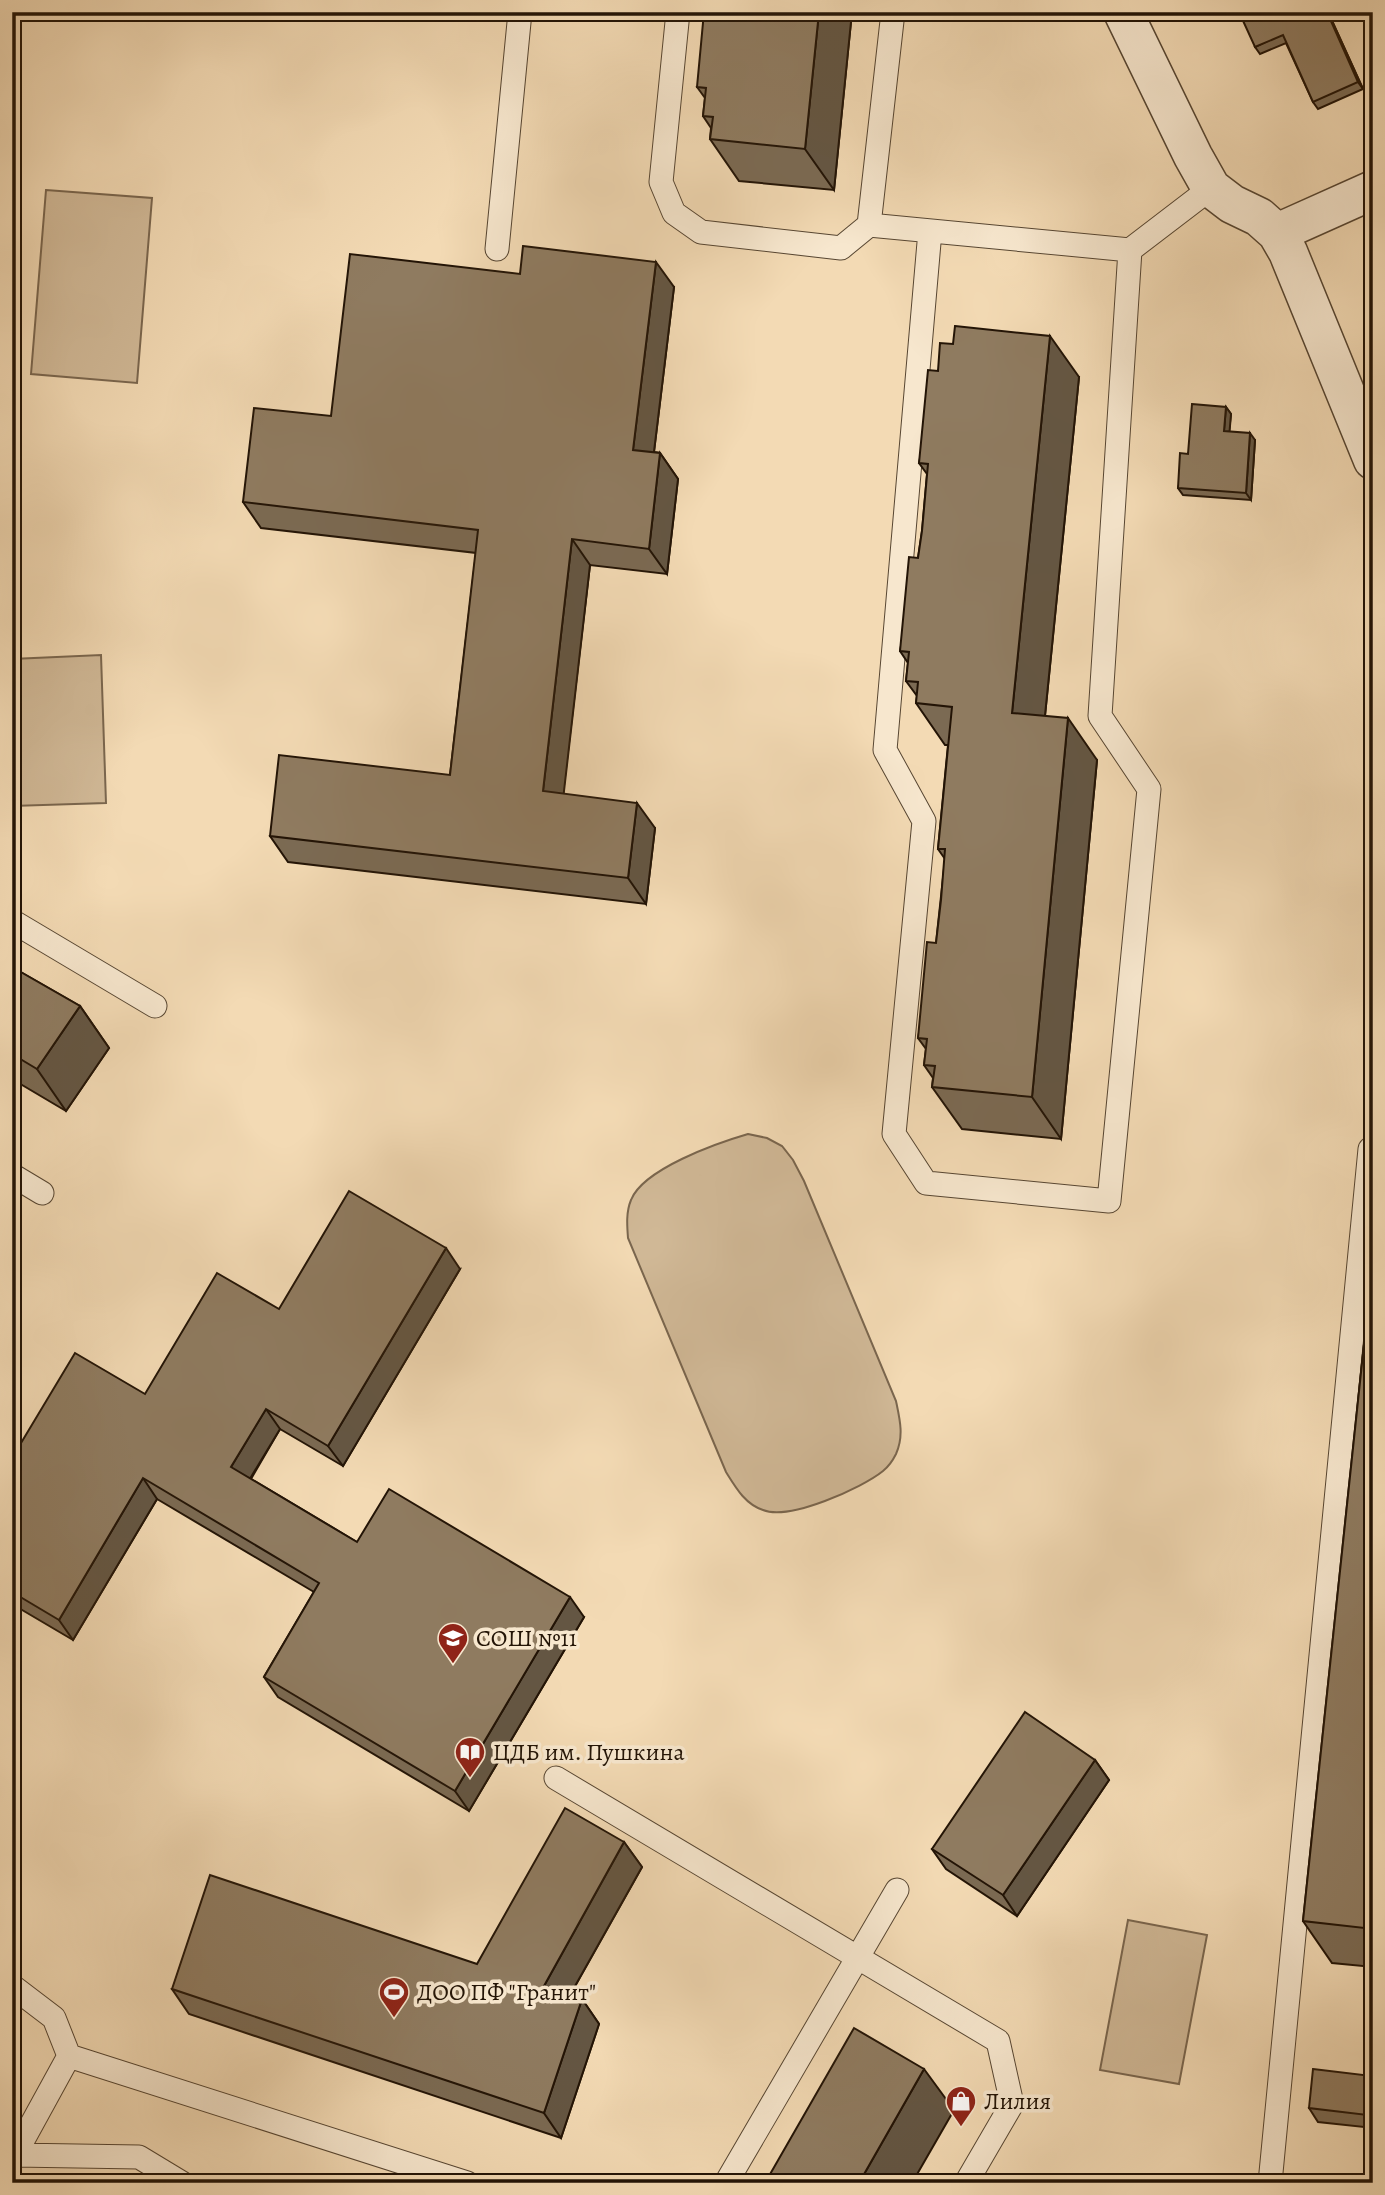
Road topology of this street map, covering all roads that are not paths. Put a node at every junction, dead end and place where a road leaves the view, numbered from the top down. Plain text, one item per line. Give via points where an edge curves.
1 (520, 12) edge
2 (678, 12) edge
3 (893, 12) edge
4 (1123, 12) edge
5 (1211, 188) junction
6 (1373, 190) edge
7 (869, 225) junction
8 (930, 231) junction
9 (1278, 233) junction
10 (497, 249) dead end
11 (1130, 250) junction
12 (1373, 460) edge
13 (12, 921) edge
14 (155, 1006) dead end
15 (1373, 1149) edge
16 (12, 1175) edge
17 (42, 1193) dead end
18 (556, 1778) dead end
19 (897, 1890) dead end
20 (858, 1958) junction
21 (12, 1986) edge
22 (69, 2056) junction
23 (14, 2157) edge
24 (182, 2183) edge
25 (467, 2183) edge
26 (726, 2183) edge
27 (966, 2183) edge
28 (1270, 2183) edge

1 - 10 lane
2 - 7 lane via 662,181 674,213 701,232 841,248
3 - 7 lane
4 - 5 street
5 - 9 street
5 - 11 lane
6 - 9 street
7 - 8 lane
8 - 11 lane
8 - 11 lane via 885,750 924,821 894,1134 926,1183 1109,1201 1149,789 1100,716
9 - 12 street
13 - 14 lane
15 - 28 lane
16 - 17 lane
18 - 20 lane
19 - 20 lane
20 - 26 lane
20 - 27 lane via 998,2041 1012,2104
21 - 22 lane via 54,2018
22 - 23 lane
22 - 25 lane
23 - 24 lane via 139,2157

